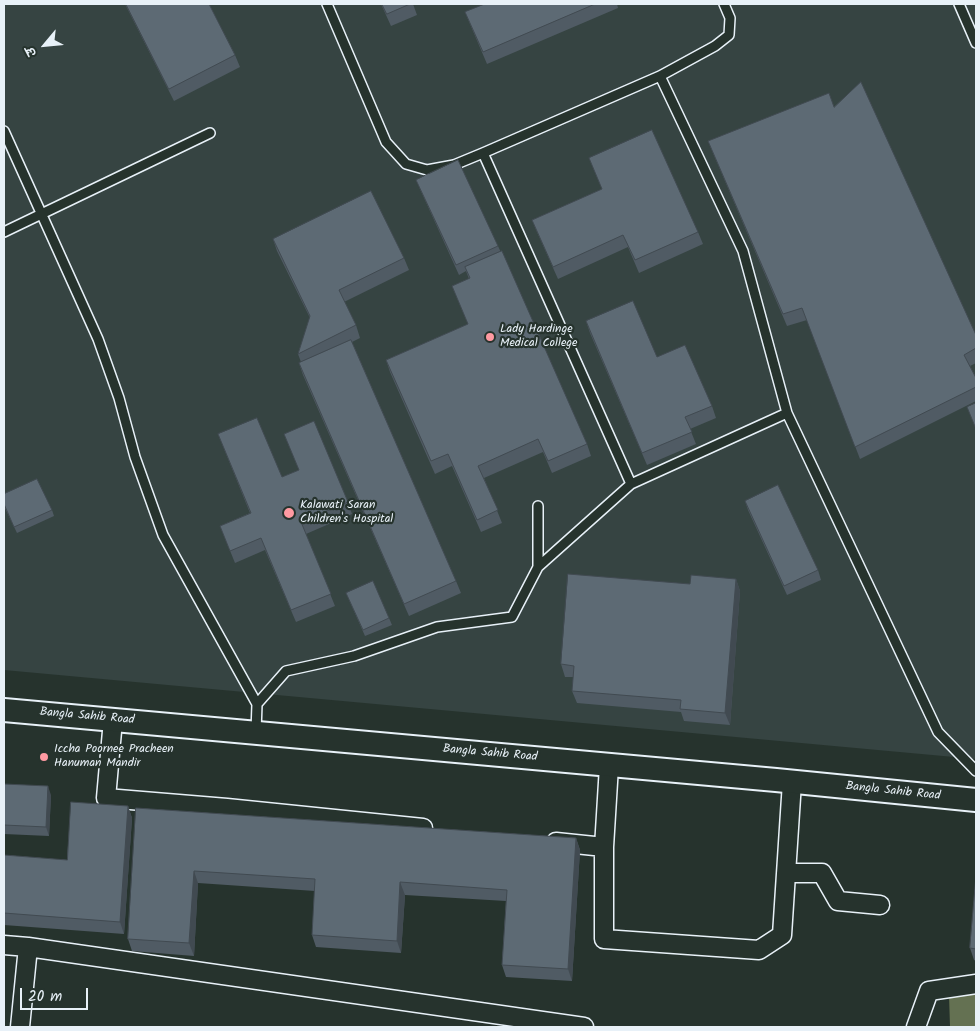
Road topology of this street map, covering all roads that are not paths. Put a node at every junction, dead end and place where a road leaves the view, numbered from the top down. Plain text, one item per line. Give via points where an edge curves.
1 (327, 4) edge
2 (724, 4) edge
3 (959, 4) edge
4 (976, 43) edge
5 (660, 76) junction
6 (4, 131) edge
7 (210, 133) dead end
8 (483, 153) junction
9 (42, 214) junction
10 (4, 232) edge
11 (788, 413) junction
12 (631, 484) junction
13 (538, 506) dead end
14 (538, 566) junction
15 (258, 704) junction
16 (4, 710) edge
17 (113, 720) junction
18 (256, 732) junction
19 (610, 766) junction
20 (976, 772) edge
21 (792, 782) junction
22 (976, 800) edge
23 (435, 830) edge
24 (544, 841) edge
25 (604, 848) junction
26 (786, 873) junction
27 (880, 905) dead end
28 (4, 945) edge
29 (28, 947) junction
30 (976, 984) edge
31 (20, 1027) edge
32 (584, 1027) edge
33 (916, 1027) edge

1 - 8 lane via 386,142 406,164 427,170 454,165
2 - 5 lane via 730,18 729,35 716,46
3 - 4 lane
5 - 8 lane
5 - 11 lane via 743,251
6 - 9 lane
7 - 9 lane
8 - 12 lane
9 - 10 lane
9 - 15 lane via 98,339 163,535
11 - 12 lane
11 - 20 lane via 938,732
12 - 14 lane
13 - 14 lane
14 - 15 lane via 512,617 437,627 354,656 286,671
15 - 18 lane
16 - 17 street, Bangla Sahib Road
17 - 18 street, Bangla Sahib Road
17 - 23 street via 106,798
18 - 19 street, Bangla Sahib Road
19 - 21 street, Bangla Sahib Road
19 - 25 street
21 - 22 street, Bangla Sahib Road
21 - 26 street
24 - 25 street
25 - 26 street via 604,940 759,950 782,935
26 - 27 street via 822,873 838,901
28 - 29 street
29 - 31 street
29 - 32 street
30 - 33 street via 929,991

